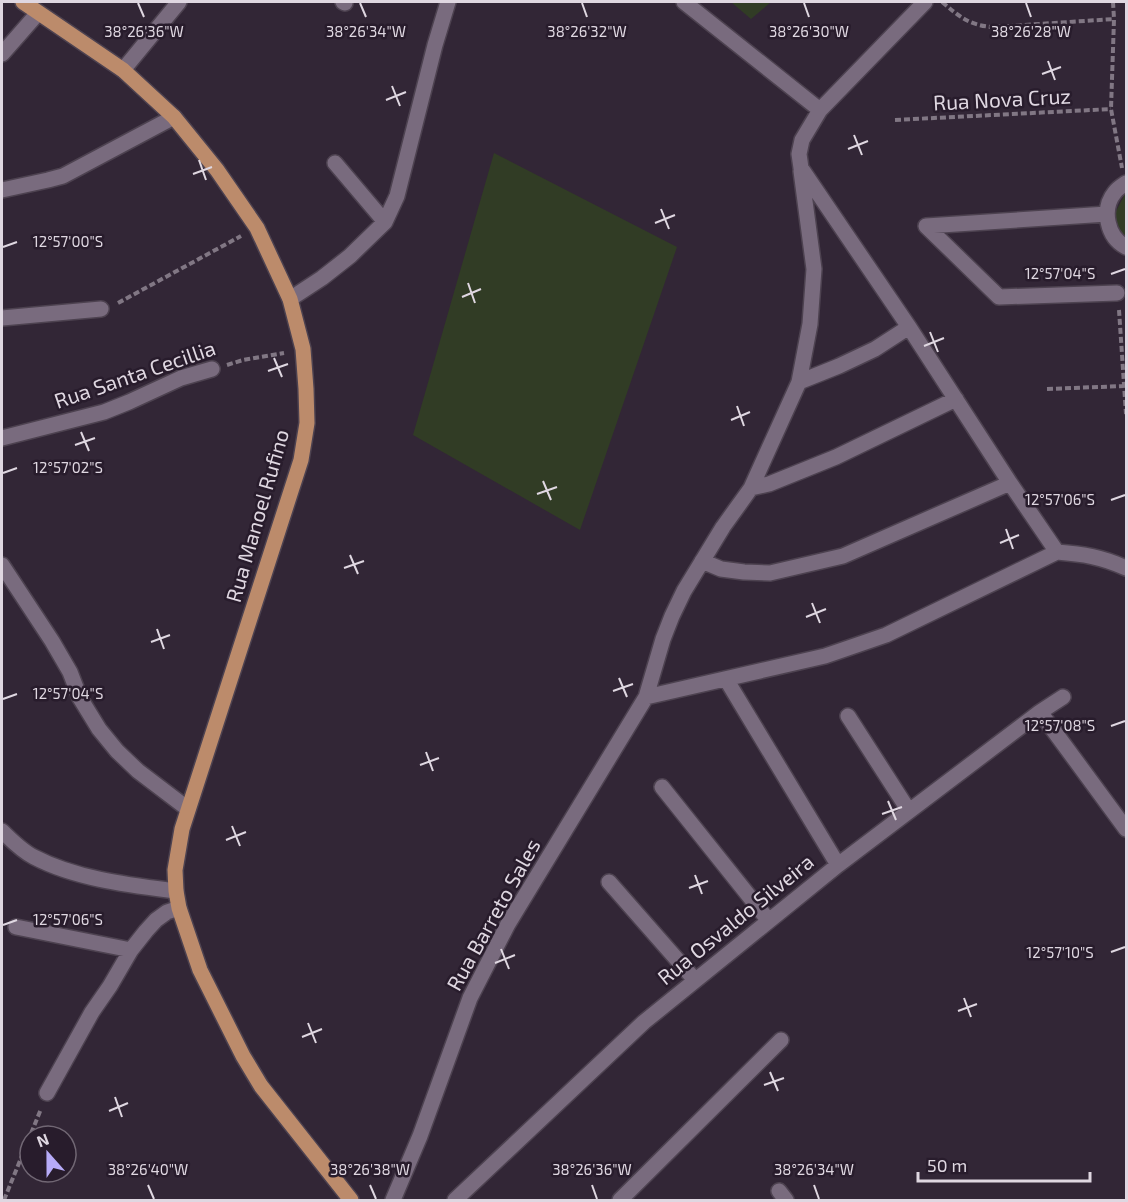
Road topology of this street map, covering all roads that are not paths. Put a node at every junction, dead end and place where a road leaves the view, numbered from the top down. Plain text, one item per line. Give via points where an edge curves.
1 (23, 2) edge
2 (179, 2) edge
3 (448, 2) edge
4 (684, 2) edge
5 (925, 2) edge
6 (38, 13) junction
7 (2, 54) edge
8 (123, 70) junction
9 (820, 110) junction
10 (174, 117) junction
11 (335, 163) dead end
12 (801, 168) junction
13 (1126, 183) edge
14 (2, 190) edge
15 (1107, 214) junction
16 (385, 222) junction
17 (1126, 247) edge
18 (1117, 293) road end
19 (290, 299) junction
20 (101, 309) road end
21 (2, 318) edge
22 (909, 327) junction
23 (212, 369) road end
24 (799, 382) junction
25 (956, 399) junction
26 (2, 438) edge
27 (1010, 483) junction
28 (751, 488) junction
29 (1057, 552) junction
30 (702, 561) junction
31 (2, 565) edge
32 (1126, 568) edge
33 (726, 679) junction
34 (646, 697) junction
35 (1063, 697) dead end
36 (1040, 712) junction
37 (848, 716) dead end
38 (662, 787) dead end
39 (188, 809) junction
40 (909, 811) junction
41 (1126, 829) edge
42 (2, 831) edge
43 (838, 865) junction
44 (609, 882) dead end
45 (176, 891) junction
46 (179, 908) junction
47 (769, 921) junction
48 (16, 927) dead end
49 (131, 950) junction
50 (696, 980) junction
51 (781, 1040) dead end
52 (47, 1093) road end
53 (351, 1200) edge
54 (393, 1200) edge
55 (455, 1200) edge
56 (620, 1200) edge

1 - 6 main road, Rua Manoel Rufino
2 - 8 street
3 - 16 street via 397,196
4 - 9 street
5 - 9 street, Rua Barreto Sales
6 - 7 street
6 - 8 main road, Rua Manoel Rufino
8 - 10 main road, Rua Manoel Rufino
9 - 12 street, Rua Barreto Sales via 802,140
10 - 14 street via 63,176
10 - 19 main road, Rua Manoel Rufino via 257,228
11 - 16 street
12 - 22 street
12 - 24 street, Rua Barreto Sales via 814,268 810,324
13 - 15 street via 1115,191
15 - 17 street via 1113,235
15 - 18 street via 926,226 999,297
16 - 19 street via 350,256
19 - 39 main road, Rua Manoel Rufino via 303,349 306,389 307,423 301,460
20 - 21 street
22 - 24 street via 875,349
22 - 25 street
23 - 26 street, Rua Santa Cecillia via 181,378 104,412
24 - 28 street, Rua Barreto Sales
25 - 27 street
25 - 28 street via 836,457
27 - 29 street
27 - 30 street via 843,556 770,573 721,569
28 - 30 street, Rua Barreto Sales
29 - 32 street via 1109,560
29 - 33 street via 886,635 825,656
30 - 34 street, Rua Barreto Sales via 672,616
31 - 39 street via 52,641 99,729 138,771
33 - 34 street
33 - 43 street
34 - 54 street, Rua Barreto Sales via 508,924 470,998
35 - 36 street, Rua Osvaldo Silveira
36 - 40 street, Rua Osvaldo Silveira
36 - 41 street
37 - 40 street
38 - 47 street
39 - 45 main road, Rua Manoel Rufino via 177,849
40 - 43 street, Rua Osvaldo Silveira
42 - 45 street via 33,857 72,872
43 - 47 street, Rua Osvaldo Silveira
44 - 50 street
45 - 46 main road, Rua Manoel Rufino
46 - 49 street via 156,920
46 - 53 main road, Rua Manoel Rufino via 200,970 243,1056 261,1086
47 - 50 street, Rua Osvaldo Silveira
48 - 49 street
49 - 52 street
50 - 55 street, Rua Osvaldo Silveira via 644,1022
51 - 56 street

